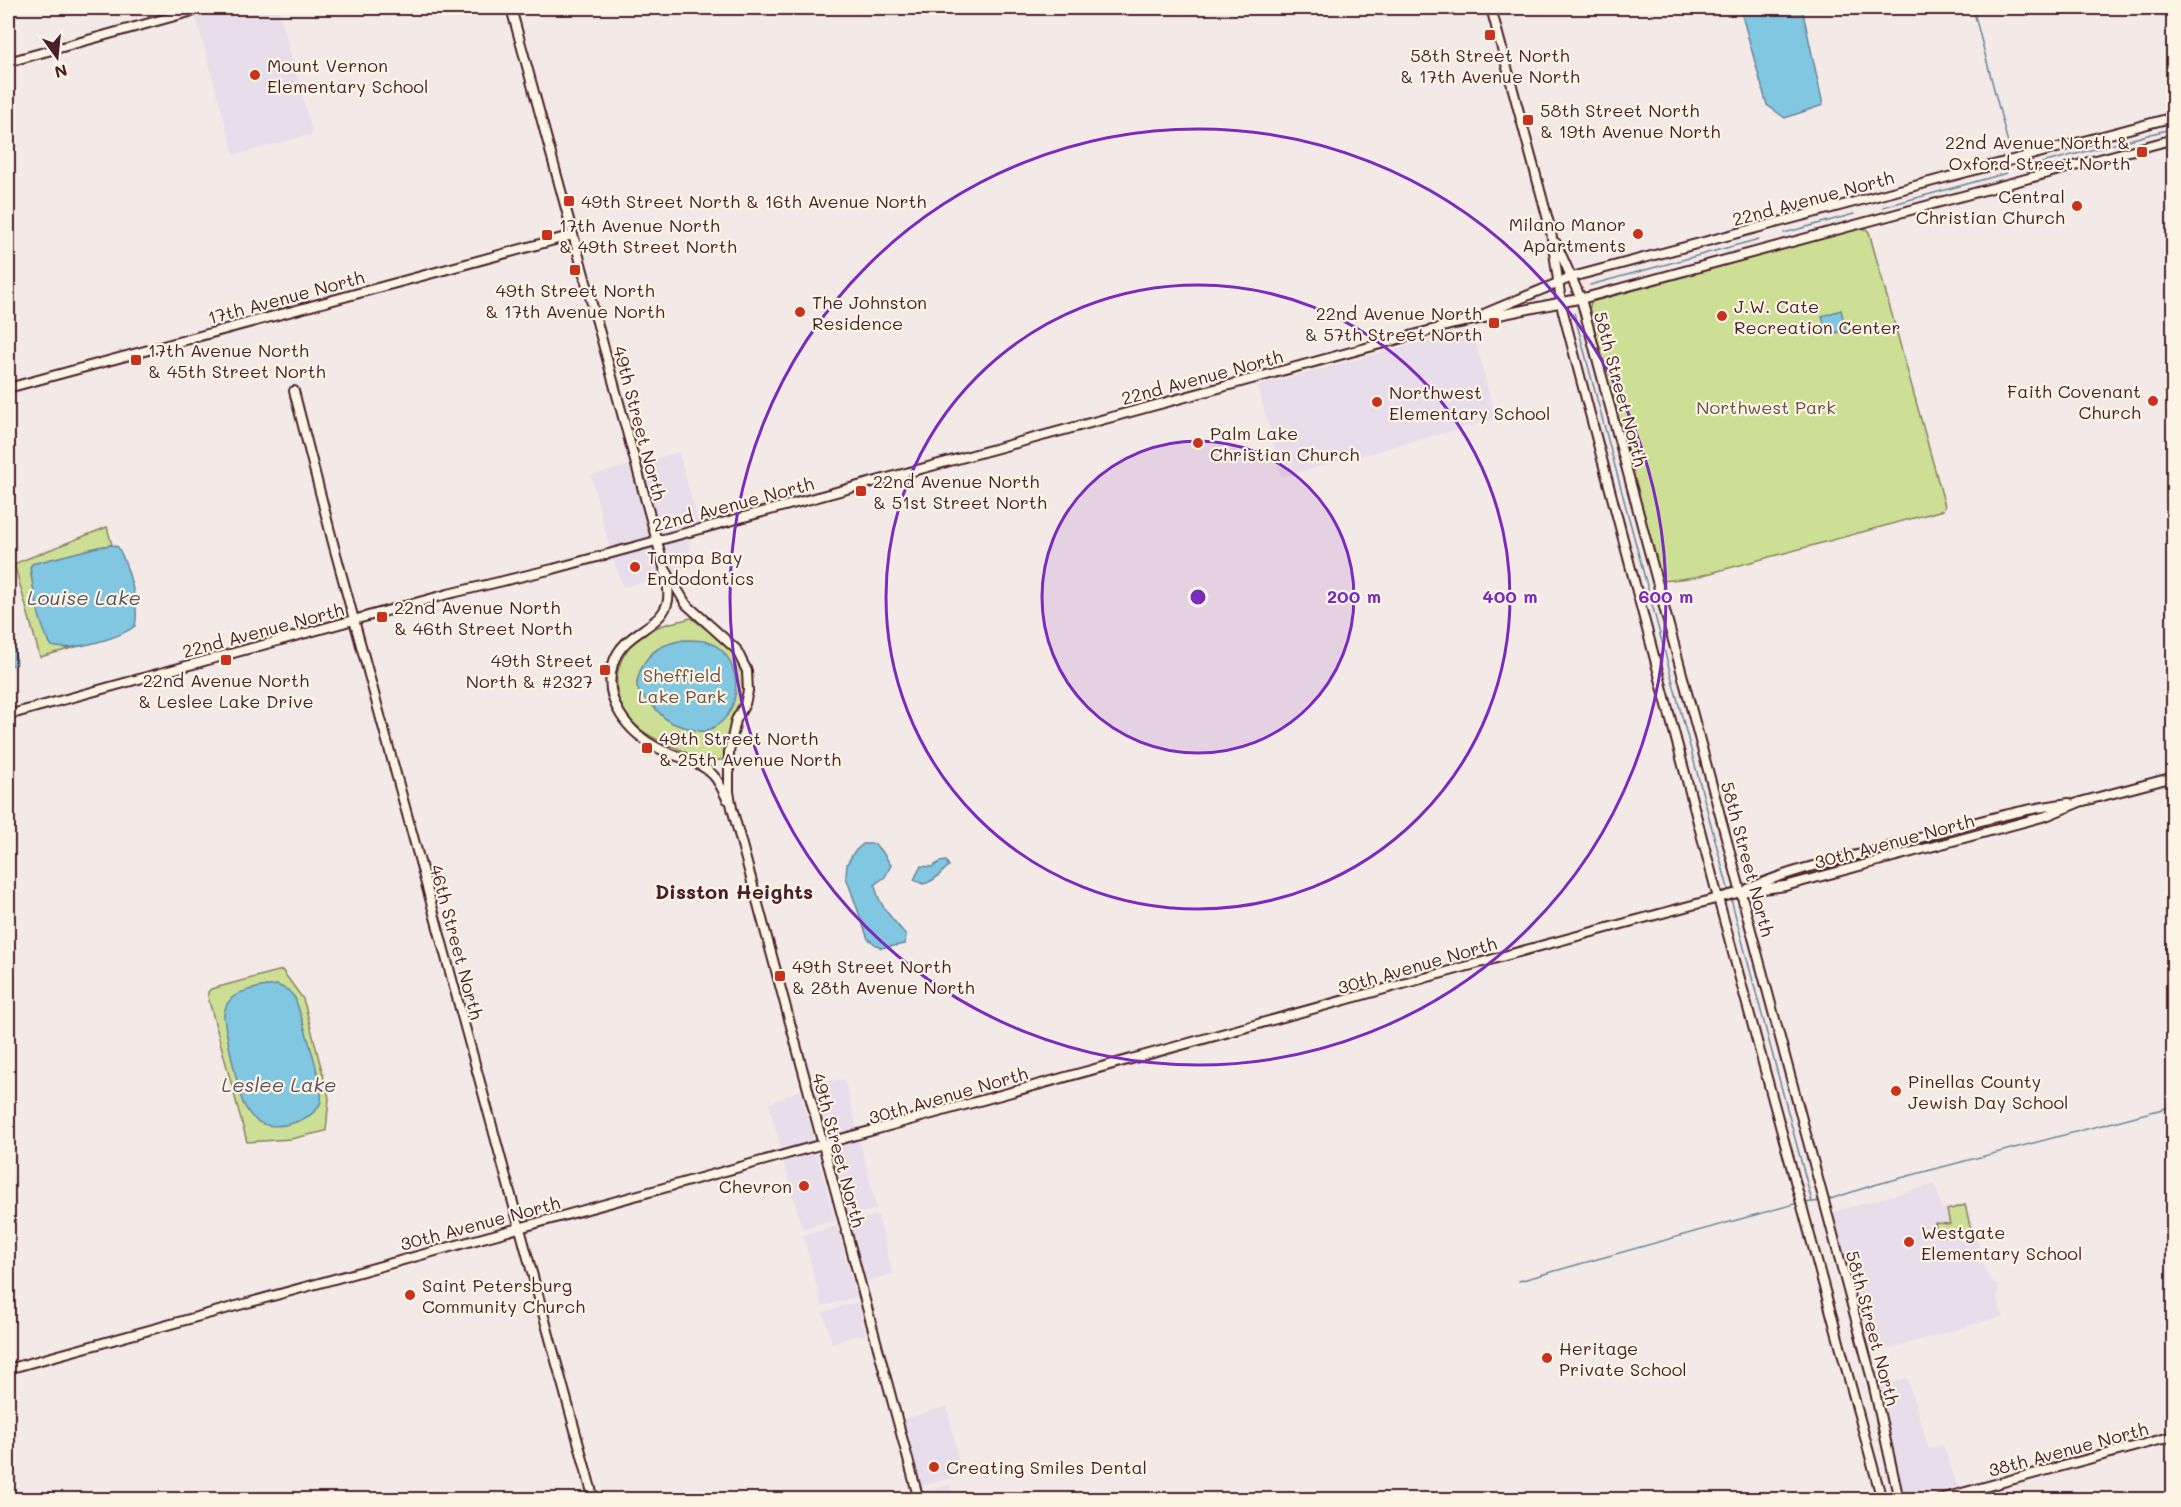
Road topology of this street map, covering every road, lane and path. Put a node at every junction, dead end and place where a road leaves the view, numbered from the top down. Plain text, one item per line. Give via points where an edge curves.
1 (204, 8) edge
2 (511, 8) edge
3 (1491, 8) edge
4 (8, 62) edge
5 (2174, 117) edge
6 (2174, 139) edge
7 (1551, 231) junction
8 (573, 235) junction
9 (1572, 278) junction
10 (1560, 283) junction
11 (1581, 298) junction
12 (1561, 302) junction
13 (1466, 321) junction
14 (8, 388) edge
15 (294, 391) dead end
16 (657, 540) junction
17 (664, 567) junction
18 (354, 621) junction
19 (8, 715) edge
20 (2174, 777) edge
21 (732, 808) junction
22 (1738, 893) junction
23 (1721, 898) junction
24 (823, 1145) junction
25 (520, 1228) junction
26 (8, 1369) edge
27 (2174, 1436) edge
28 (594, 1500) edge
29 (919, 1500) edge
30 (1882, 1500) edge
31 (1899, 1500) edge
32 (1936, 1500) edge

1 - 4 street
2 - 8 street, 49th Street North
3 - 7 street, 58th Street North
5 - 9 street, 22nd Avenue North
6 - 11 street, 22nd Avenue North
7 - 9 street, 58th Street North
7 - 10 street, 58th Street North
8 - 14 street, 17th Avenue North
8 - 16 street, 49th Street North
9 - 10 street, 22nd Avenue North
9 - 11 street, 58th Street North
10 - 12 street, 58th Street North
10 - 13 street, 22nd Avenue North
11 - 12 street, 22nd Avenue North
11 - 22 street, 58th Street North
12 - 13 street, 22nd Avenue North
12 - 23 street, 58th Street North
13 - 16 street, 22nd Avenue North
15 - 18 street, 46th Street North
16 - 17 street, 49th Street North
16 - 18 street, 22nd Avenue North
17 - 21 street, 49th Street North via 686,604 736,649 747,671 748,691 729,752
17 - 21 street, 49th Street North via 668,603 656,620 619,650 610,675 613,701 625,723 647,742 714,775
18 - 19 street, 22nd Avenue North
18 - 25 street, 46th Street North
20 - 22 street, 30th Avenue North via 2080,802 2046,816 1785,886
21 - 24 street, 49th Street North
22 - 23 street, 30th Avenue North
22 - 31 street, 58th Street North via 1873,1383
23 - 24 street, 30th Avenue North
23 - 30 street, 58th Street North
24 - 25 street, 30th Avenue North
24 - 29 street, 49th Street North
25 - 26 street, 30th Avenue North
25 - 28 street, 46th Street North
27 - 32 street, 38th Avenue North

